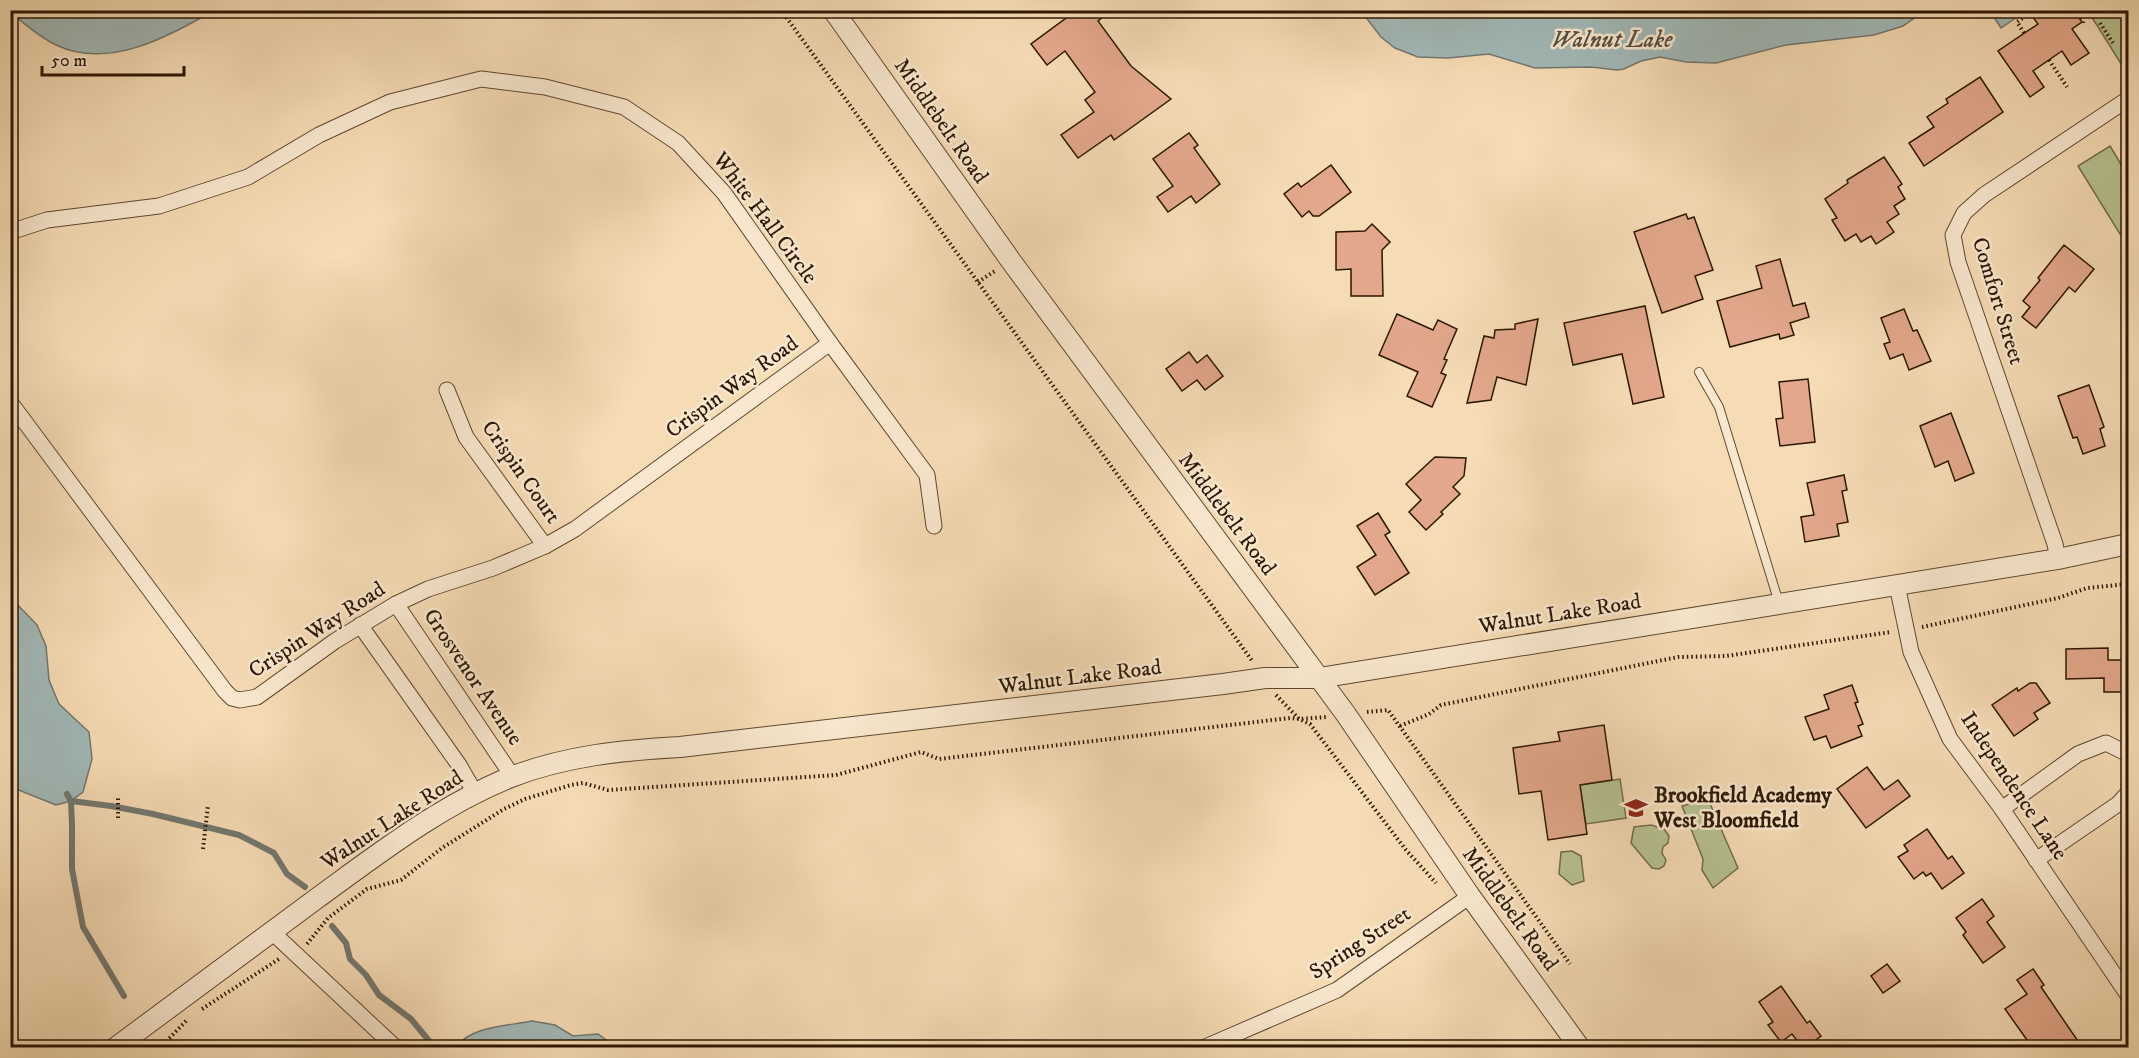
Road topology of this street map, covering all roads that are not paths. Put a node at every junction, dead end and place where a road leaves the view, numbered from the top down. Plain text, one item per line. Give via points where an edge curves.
1 (833, 10) edge
2 (2128, 99) edge
3 (10, 232) edge
4 (830, 343) junction
5 (1699, 372) dead end
6 (447, 390) dead end
7 (10, 402) edge
8 (934, 526) dead end
9 (2128, 544) edge
10 (545, 546) junction
11 (2058, 559) junction
12 (1898, 585) junction
13 (1779, 603) junction
14 (396, 604) junction
15 (360, 625) junction
16 (1319, 678) junction
17 (2128, 754) edge
18 (513, 777) junction
19 (475, 793) junction
20 (2128, 793) edge
21 (2002, 809) junction
22 (2036, 860) junction
23 (1463, 901) junction
24 (272, 932) junction
25 (2128, 995) edge
26 (115, 1047) edge
27 (396, 1047) edge
28 (1203, 1047) edge
29 (1580, 1047) edge

1 - 16 street, Middlebelt Road via 1011,261
2 - 11 street, Comfort Street via 1984,195 1964,213 1953,235 1958,262
3 - 4 street, White Hall Circle via 47,220 159,206 248,177 319,135 390,102 481,79 545,87 624,107 678,143 724,193
4 - 8 street, White Hall Circle via 927,475
4 - 10 street, Crispin Way Road
5 - 13 lane via 1719,407
6 - 10 street, Crispin Court via 466,437
7 - 15 street, Crispin Way Road via 232,698 257,697
9 - 11 street, Walnut Lake Road
10 - 14 street, Crispin Way Road
11 - 12 street, Walnut Lake Road
12 - 13 street, Walnut Lake Road
12 - 21 street, Independence Lane via 1911,652 1950,739
13 - 16 street, Walnut Lake Road
14 - 15 street, Crispin Way Road
14 - 18 street, Grosvenor Avenue
15 - 19 street
16 - 18 street, Walnut Lake Road via 1264,678 641,749 576,759
16 - 23 street, Middlebelt Road
17 - 21 street via 2106,743 2078,754
18 - 19 street, Walnut Lake Road
19 - 24 street, Walnut Lake Road via 427,820
20 - 22 street via 2118,804
21 - 22 street, Independence Lane
22 - 25 street, Independence Lane
23 - 28 street, Spring Street via 1337,990
23 - 29 street, Middlebelt Road
24 - 26 street, Walnut Lake Road
24 - 27 street

